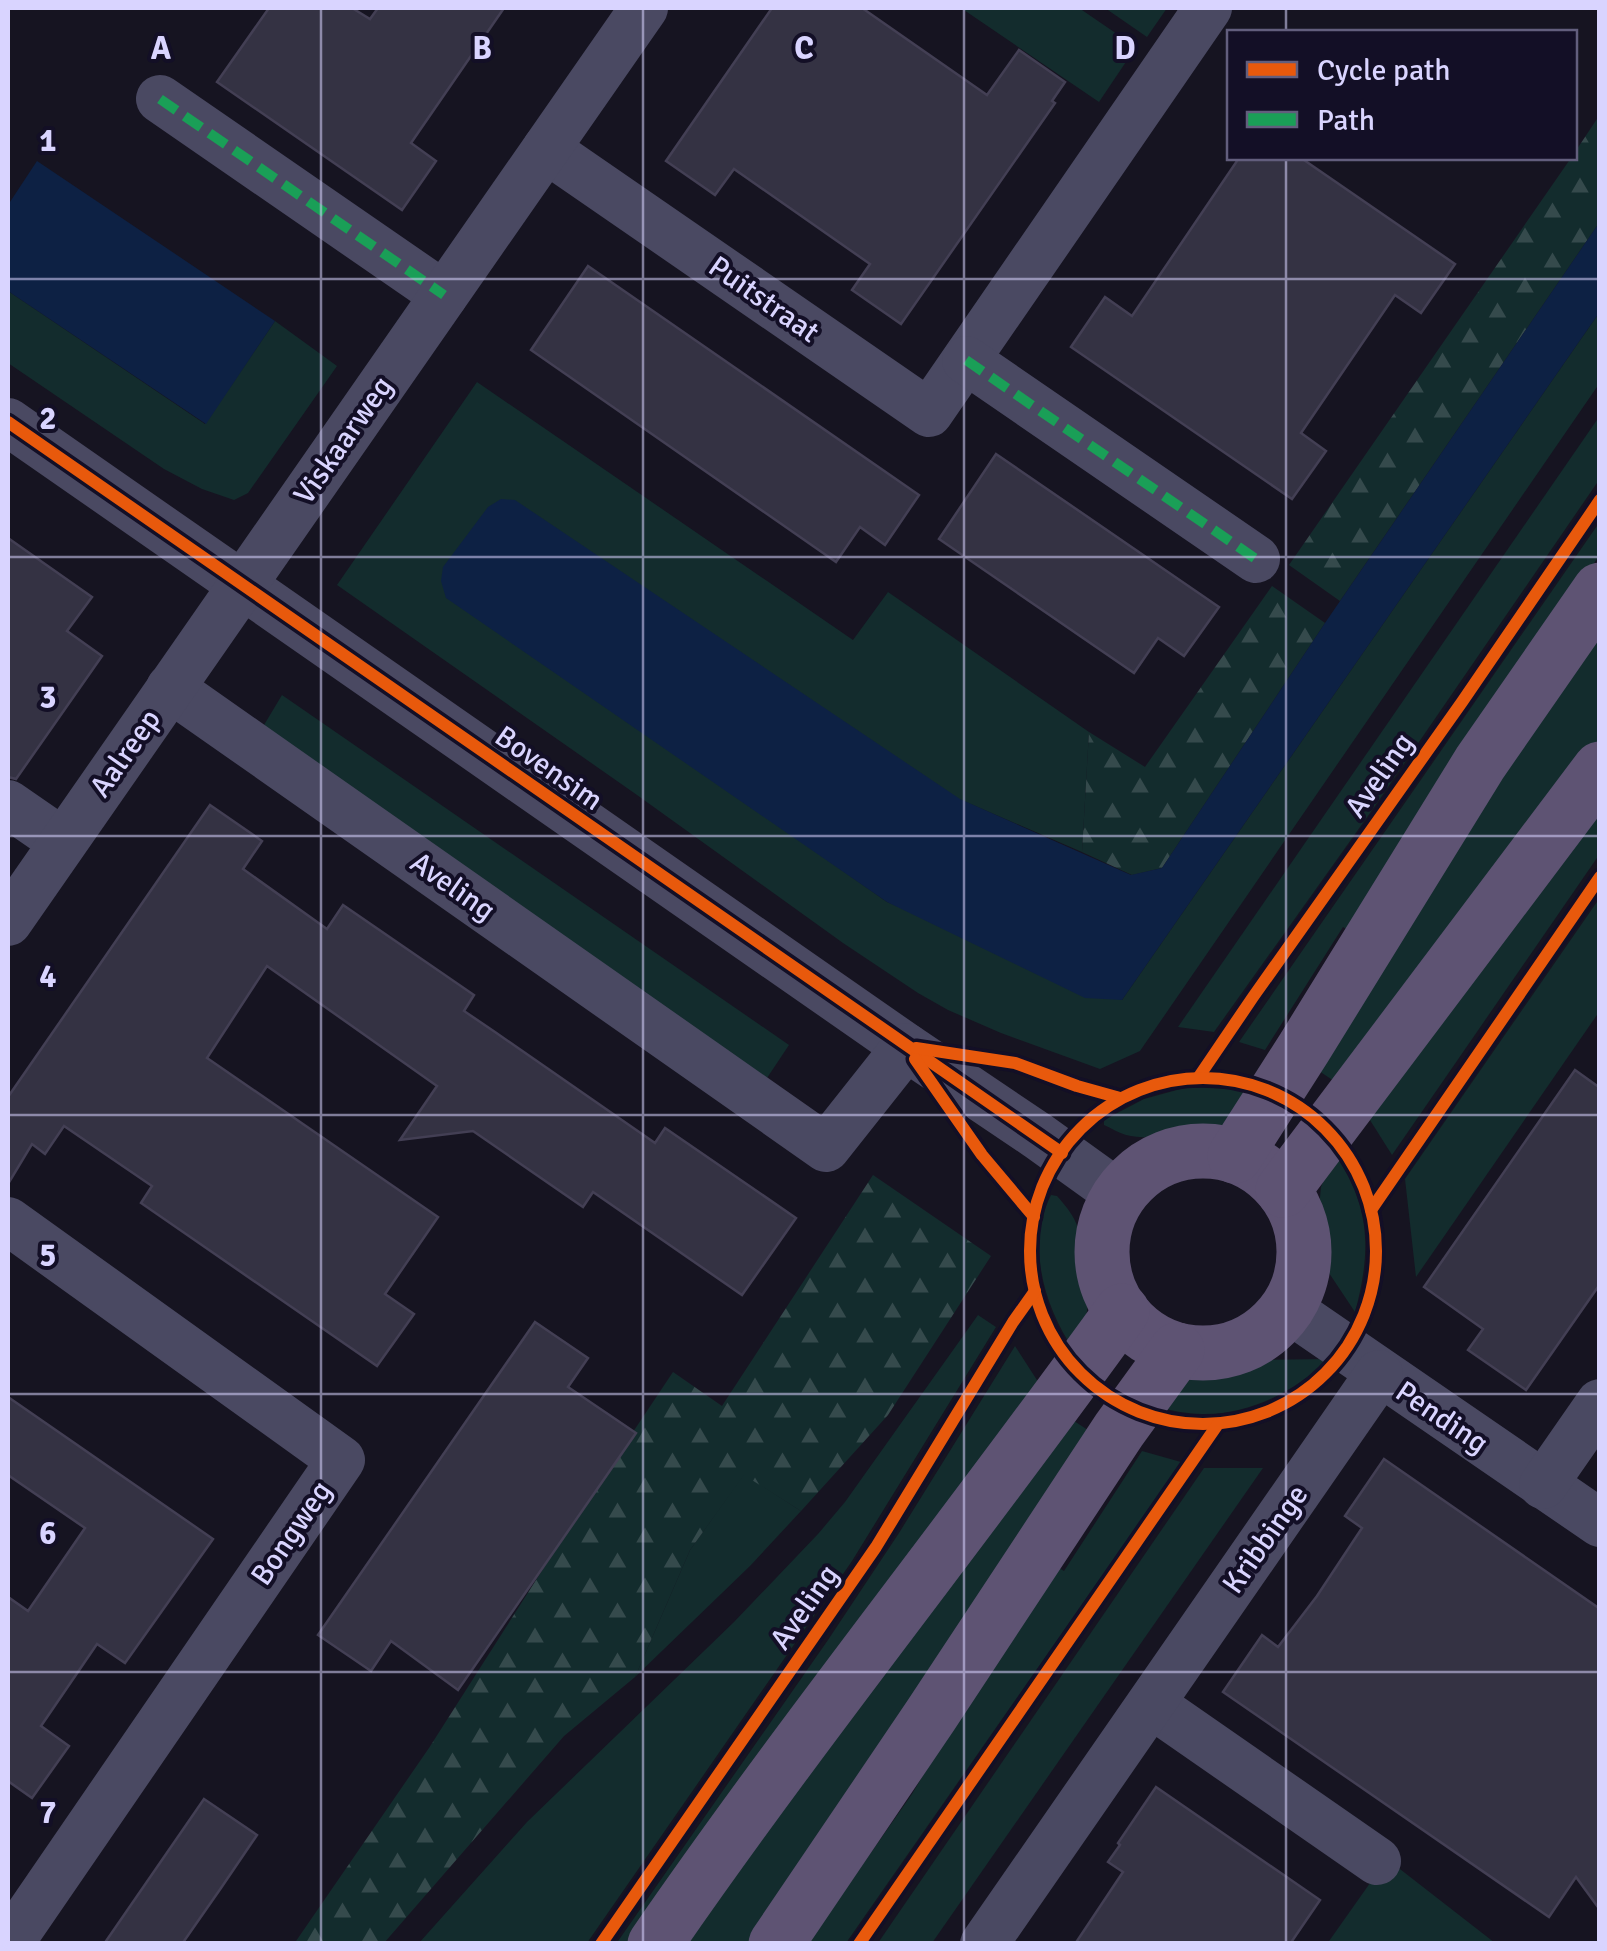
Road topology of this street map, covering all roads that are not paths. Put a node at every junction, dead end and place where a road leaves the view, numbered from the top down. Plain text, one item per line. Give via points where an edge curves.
1 (644, 8) edge
2 (1208, 8) edge
3 (160, 99) dead end
4 (546, 149) junction
5 (444, 295) junction
6 (966, 360) junction
7 (8, 422) edge
8 (1256, 560) dead end
9 (242, 585) junction
10 (1600, 590) edge
11 (170, 688) junction
12 (1600, 769) edge
13 (8, 804) edge
14 (63, 842) junction
15 (8, 922) edge
16 (906, 1047) junction
17 (1235, 1156) junction
18 (1283, 1190) junction
19 (1120, 1195) junction
20 (8, 1221) edge
21 (1287, 1308) junction
22 (1122, 1311) junction
23 (1177, 1350) junction
24 (1379, 1374) junction
25 (1600, 1403) edge
26 (1543, 1485) junction
27 (1600, 1523) edge
28 (1151, 1704) junction
29 (1377, 1861) dead end
30 (9, 1944) edge
31 (655, 1944) edge
32 (776, 1944) edge
33 (984, 1944) edge

1 - 4 street, Viskaarweg
2 - 6 street, Puitstraat
3 - 5 street
4 - 5 street, Viskaarweg
4 - 6 street, Puitstraat via 929,413
5 - 9 street, Viskaarweg
6 - 8 street
7 - 9 street, Bovensim
9 - 11 street, Aalreep
9 - 16 street, Bovensim
10 - 17 main road via 1480,763
11 - 14 street, Aalreep
11 - 16 street, Aveling via 826,1148
12 - 18 main road
13 - 14 street
14 - 15 street, Aalreep
16 - 19 street, Bovensim
17 - 18 main road
17 - 19 main road via 1209,1151 1159,1161
18 - 21 main road via 1296,1212 1304,1261
19 - 22 main road via 1103,1240 1109,1289
20 - 30 street, Bongweg via 341,1460
21 - 23 main road via 1238,1346
21 - 24 street, Pending
22 - 23 main road via 1146,1335
22 - 31 main road
23 - 32 main road
24 - 26 street, Pending
24 - 28 street, Kribbinge
25 - 26 street
26 - 27 street, Pending
28 - 29 street
28 - 33 street, Kribbinge

